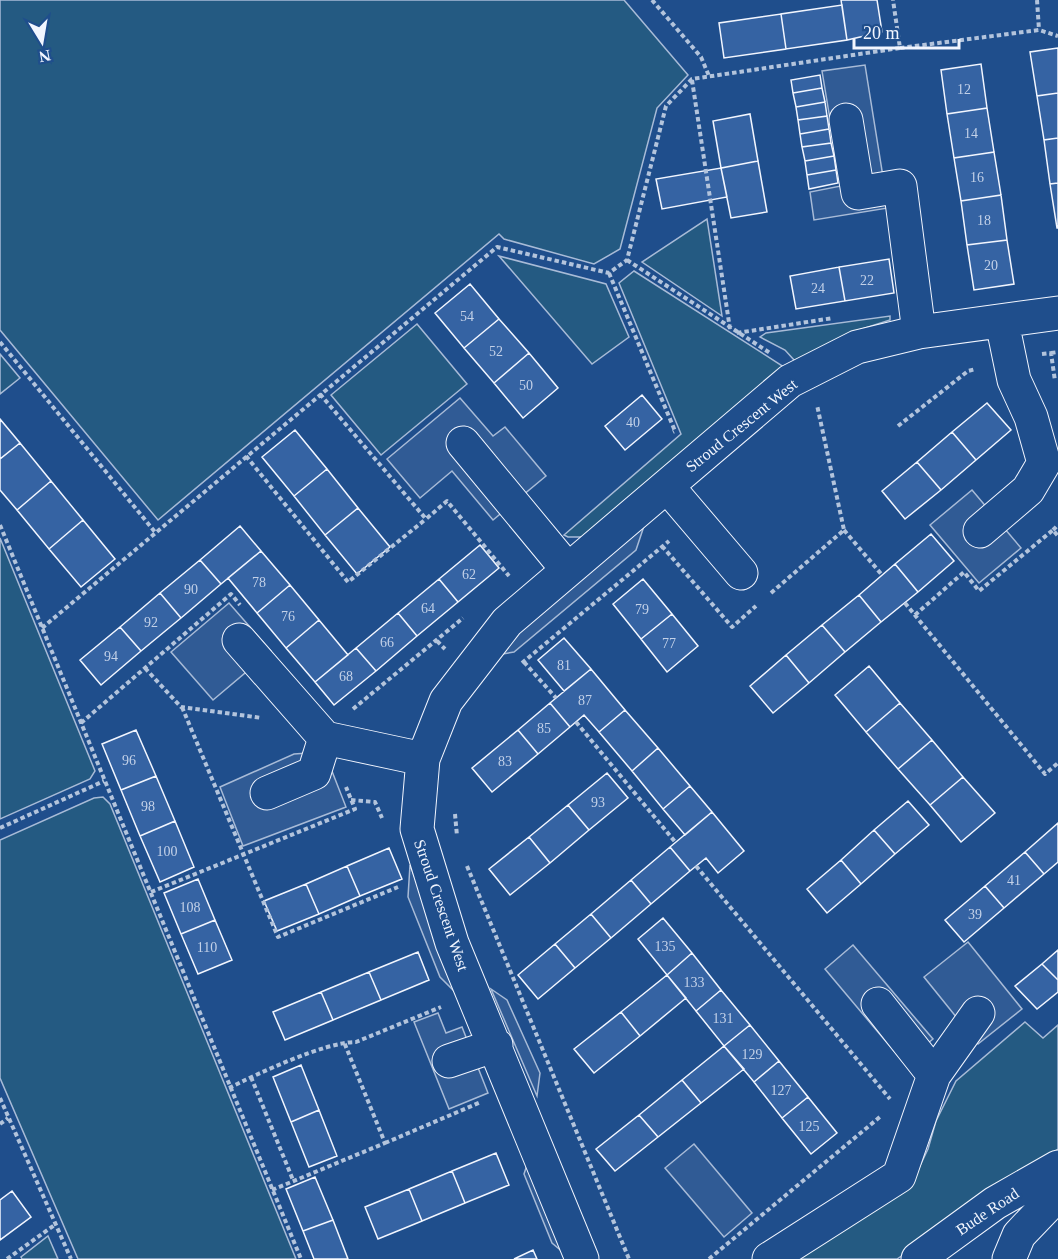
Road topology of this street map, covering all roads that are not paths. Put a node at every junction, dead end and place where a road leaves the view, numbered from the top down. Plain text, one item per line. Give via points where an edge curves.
1 (846, 120) dead end
2 (1058, 313) edge
3 (1002, 322) junction
4 (919, 332) junction
5 (463, 443) dead end
6 (667, 486) junction
7 (980, 531) dead end
8 (568, 570) junction
9 (741, 573) dead end
10 (239, 640) dead end
11 (325, 738) junction
12 (423, 759) junction
13 (267, 793) dead end
14 (878, 1004) dead end
15 (978, 1012) dead end
16 (495, 1045) junction
17 (449, 1061) dead end
18 (934, 1075) junction
19 (1058, 1167) edge
20 (1058, 1194) edge
21 (582, 1259) edge
22 (769, 1259) edge
23 (918, 1259) edge
24 (1009, 1259) edge

1 - 4 street via 858,193 900,186
2 - 3 street, Stroud Crescent West
3 - 4 street, Stroud Crescent West
3 - 7 street via 1014,380 1031,417 1044,463 1028,490
4 - 6 street, Stroud Crescent West via 857,347 790,381
5 - 8 street
6 - 8 street, Stroud Crescent West
6 - 9 street
8 - 12 street, Stroud Crescent West via 507,622 446,701
10 - 11 street
11 - 12 street
11 - 13 street via 314,773
12 - 16 street, Stroud Crescent West via 417,829 452,943
14 - 18 street
15 - 18 street
16 - 17 street
16 - 21 street, Stroud Crescent West
18 - 22 street via 899,1176
19 - 23 street, Bude Road via 995,1203
20 - 24 street, Bude Road via 1019,1235

